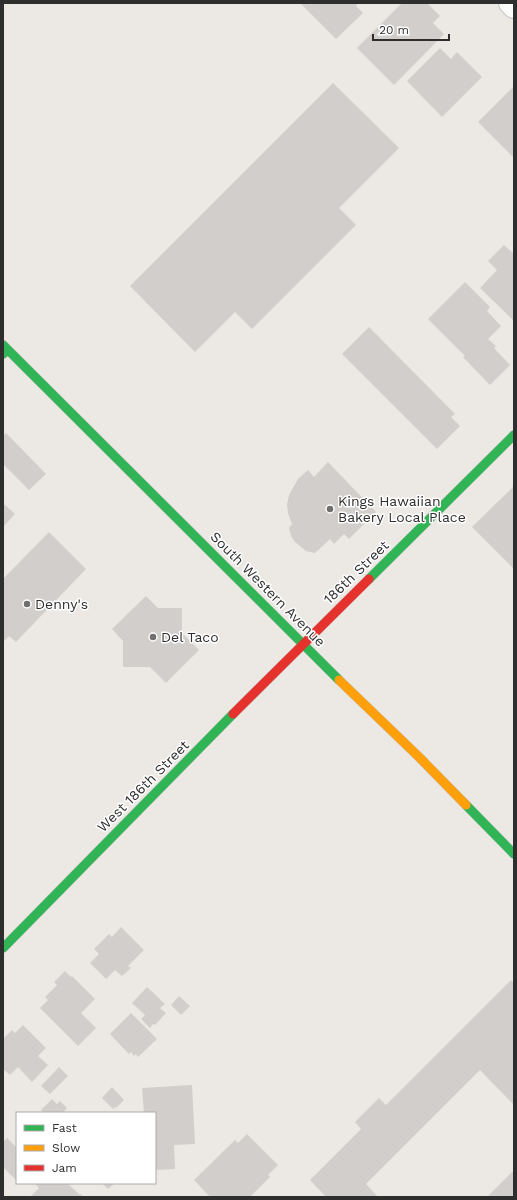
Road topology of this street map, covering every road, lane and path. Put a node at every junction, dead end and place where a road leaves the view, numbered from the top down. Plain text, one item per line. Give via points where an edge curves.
1 (510, 3) edge
2 (514, 7) edge
3 (5, 350) edge
4 (514, 435) edge
5 (302, 644) junction
6 (514, 854) edge
7 (3, 948) edge

1 - 2 street
3 - 5 street, South Western Avenue via 208,548
4 - 5 street, 186th Street
5 - 6 street, South Western Avenue
5 - 7 street, West 186th Street

